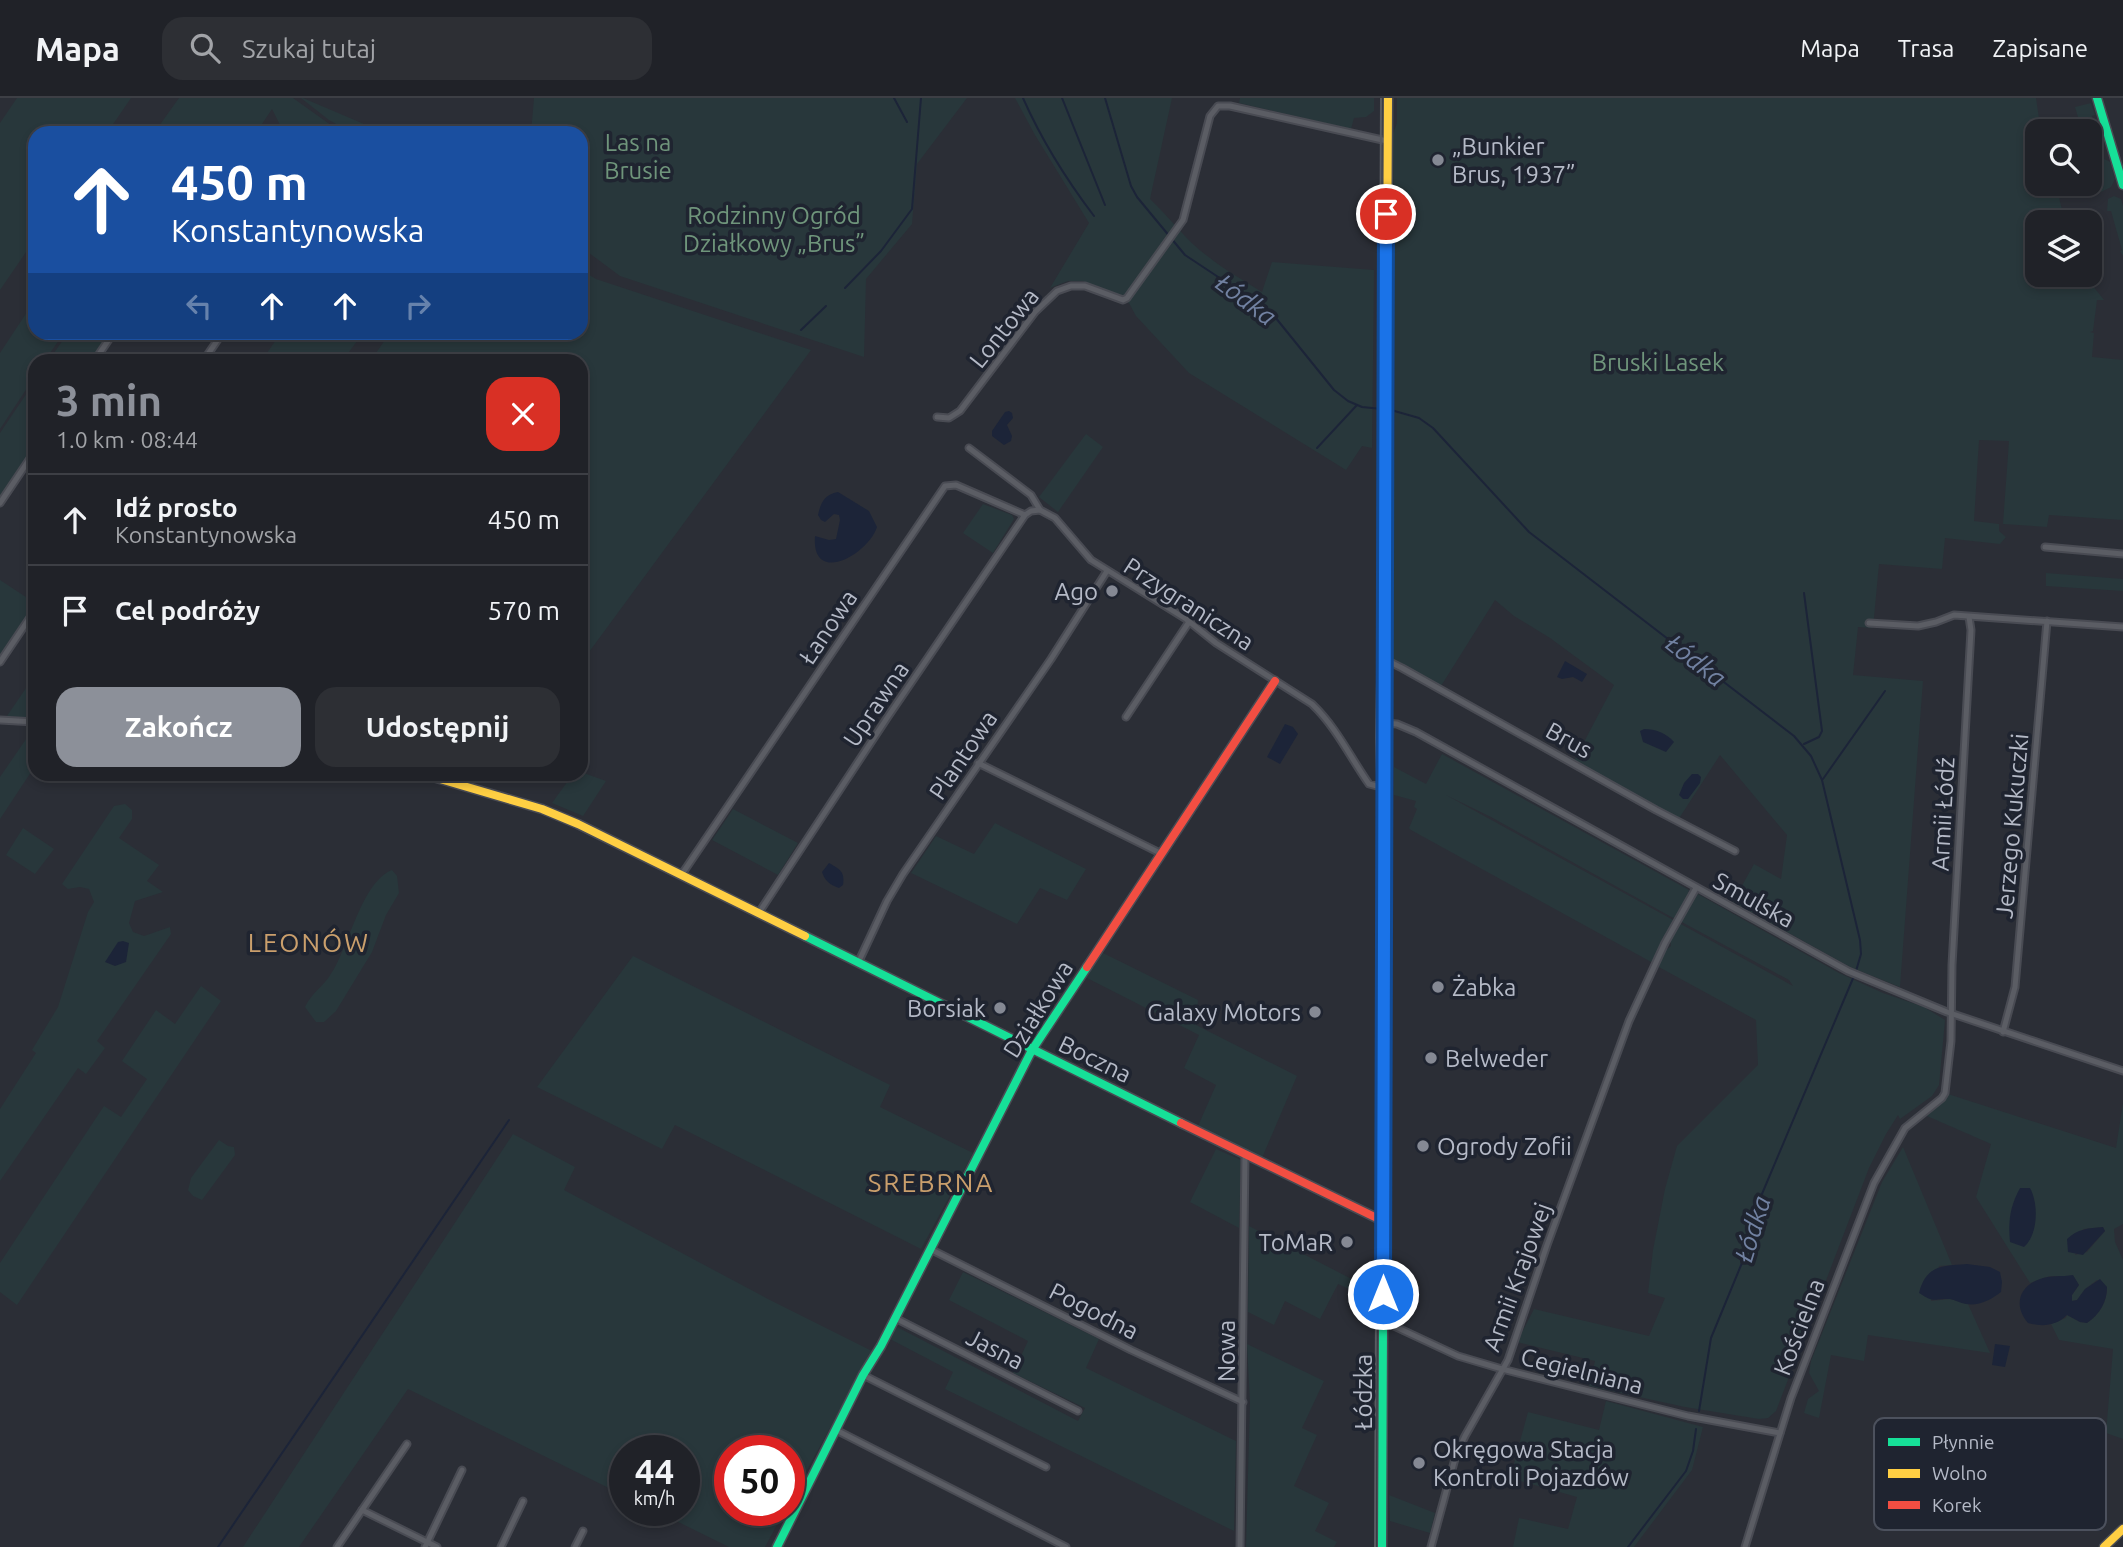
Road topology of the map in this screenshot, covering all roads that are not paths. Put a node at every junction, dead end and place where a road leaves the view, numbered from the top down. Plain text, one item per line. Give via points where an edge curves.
1 (1388, 98) edge
2 (2098, 98) edge
3 (1387, 141) junction
4 (2123, 185) edge
5 (937, 417) dead end
6 (969, 448) dead end
7 (28, 461) edge
8 (0, 503) edge
9 (1040, 510) junction
10 (1025, 515) junction
11 (2045, 547) dead end
12 (2123, 554) edge
13 (1107, 571) junction
14 (1969, 617) junction
15 (28, 620) edge
16 (2048, 621) junction
17 (1189, 622) junction
18 (1869, 623) dead end
19 (2123, 627) edge
20 (0, 662) edge
21 (1384, 663) junction
22 (1275, 681) junction
23 (1126, 717) dead end
24 (0, 720) edge
25 (28, 722) edge
26 (1385, 723) junction
27 (978, 763) junction
28 (446, 781) edge
29 (1385, 788) junction
30 (1735, 851) dead end
31 (1162, 854) junction
32 (680, 873) junction
33 (1696, 887) junction
34 (758, 914) junction
35 (858, 963) junction
36 (1951, 1013) junction
37 (2003, 1032) junction
38 (1032, 1050) junction
39 (2123, 1071) edge
40 (1905, 1128) joint
41 (1245, 1155) junction
42 (1383, 1221) junction
43 (930, 1249) junction
44 (895, 1318) junction
45 (1383, 1321) junction
46 (1502, 1369) junction
47 (863, 1376) junction
48 (1243, 1402) junction
49 (1078, 1411) dead end
50 (836, 1430) junction
51 (1780, 1433) junction
52 (407, 1444) dead end
53 (1046, 1467) dead end
54 (463, 1470) dead end
55 (523, 1501) dead end
56 (362, 1510) junction
57 (2123, 1529) edge
58 (583, 1531) dead end
59 (426, 1545) edge
60 (337, 1547) edge
61 (437, 1547) edge
62 (501, 1547) edge
63 (575, 1547) edge
64 (777, 1547) edge
65 (1066, 1547) edge
66 (1240, 1547) edge
67 (1382, 1547) edge
68 (1431, 1547) edge
69 (1745, 1547) edge
70 (2104, 1547) edge

1 - 3 street, Łódzka
2 - 4 street
3 - 5 street, Lontowa via 1219,106 1211,113 1188,207 1177,230 1127,298 1085,286 1063,288 1050,296 960,411 949,418
3 - 21 street, Łódzka
6 - 9 street, Przygraniczna via 1031,495
7 - 8 street
9 - 10 street
9 - 13 street, Przygraniczna via 1051,514 1091,560
10 - 32 street, Łanowa via 956,485 945,486
10 - 34 street, Uprawna
11 - 12 street
13 - 17 street, Przygraniczna
13 - 27 street, Plantowa
14 - 16 street
14 - 18 street via 1950,615 1918,626
14 - 36 street, Armii Łódź
15 - 20 street
16 - 19 street
16 - 37 street, Jerzego Kukuczki via 2015,988
17 - 22 street, Przygraniczna
17 - 23 street
21 - 26 street, Łódzka
21 - 30 street, Brus via 1396,665
22 - 29 street, Przygraniczna via 1326,717 1369,784
22 - 31 street, Działkowa
24 - 25 street
26 - 29 street, Łódzka
26 - 33 street, Smulska via 1426,738
27 - 31 street
27 - 35 street, Plantowa via 903,874
28 - 32 street, Boczna via 555,814
29 - 42 street, Łódzka
31 - 38 street, Działkowa
32 - 34 street, Boczna
33 - 36 street, Smulska via 1848,971
33 - 46 street, Armii Krajowej via 1631,1016
34 - 35 street, Boczna
35 - 38 street, Boczna
36 - 37 street, Smulska
36 - 40 street, Armii Łódź via 1942,1098
37 - 39 street, Smulska
38 - 41 street, Boczna
38 - 43 street, Działkowa
40 - 51 street, Kościelna via 1874,1183
41 - 42 street, Boczna
41 - 48 street, Nowa
42 - 45 street, Łódzka
43 - 44 street, Działkowa
43 - 48 street, Pogodna
44 - 47 street, Działkowa
44 - 49 street, Jasna
45 - 46 street, Cegielniana via 1458,1356
45 - 67 street, Łódzka
46 - 51 street, Cegielniana via 1688,1416
46 - 68 street, Armii Krajowej via 1457,1455
47 - 50 street, Działkowa
47 - 53 street
48 - 66 street, Nowa
50 - 64 street, Działkowa
50 - 65 street
51 - 69 street, Kościelna
52 - 56 street
54 - 59 street
55 - 62 street
56 - 59 street
56 - 60 street
57 - 70 street
58 - 63 street
59 - 61 street

